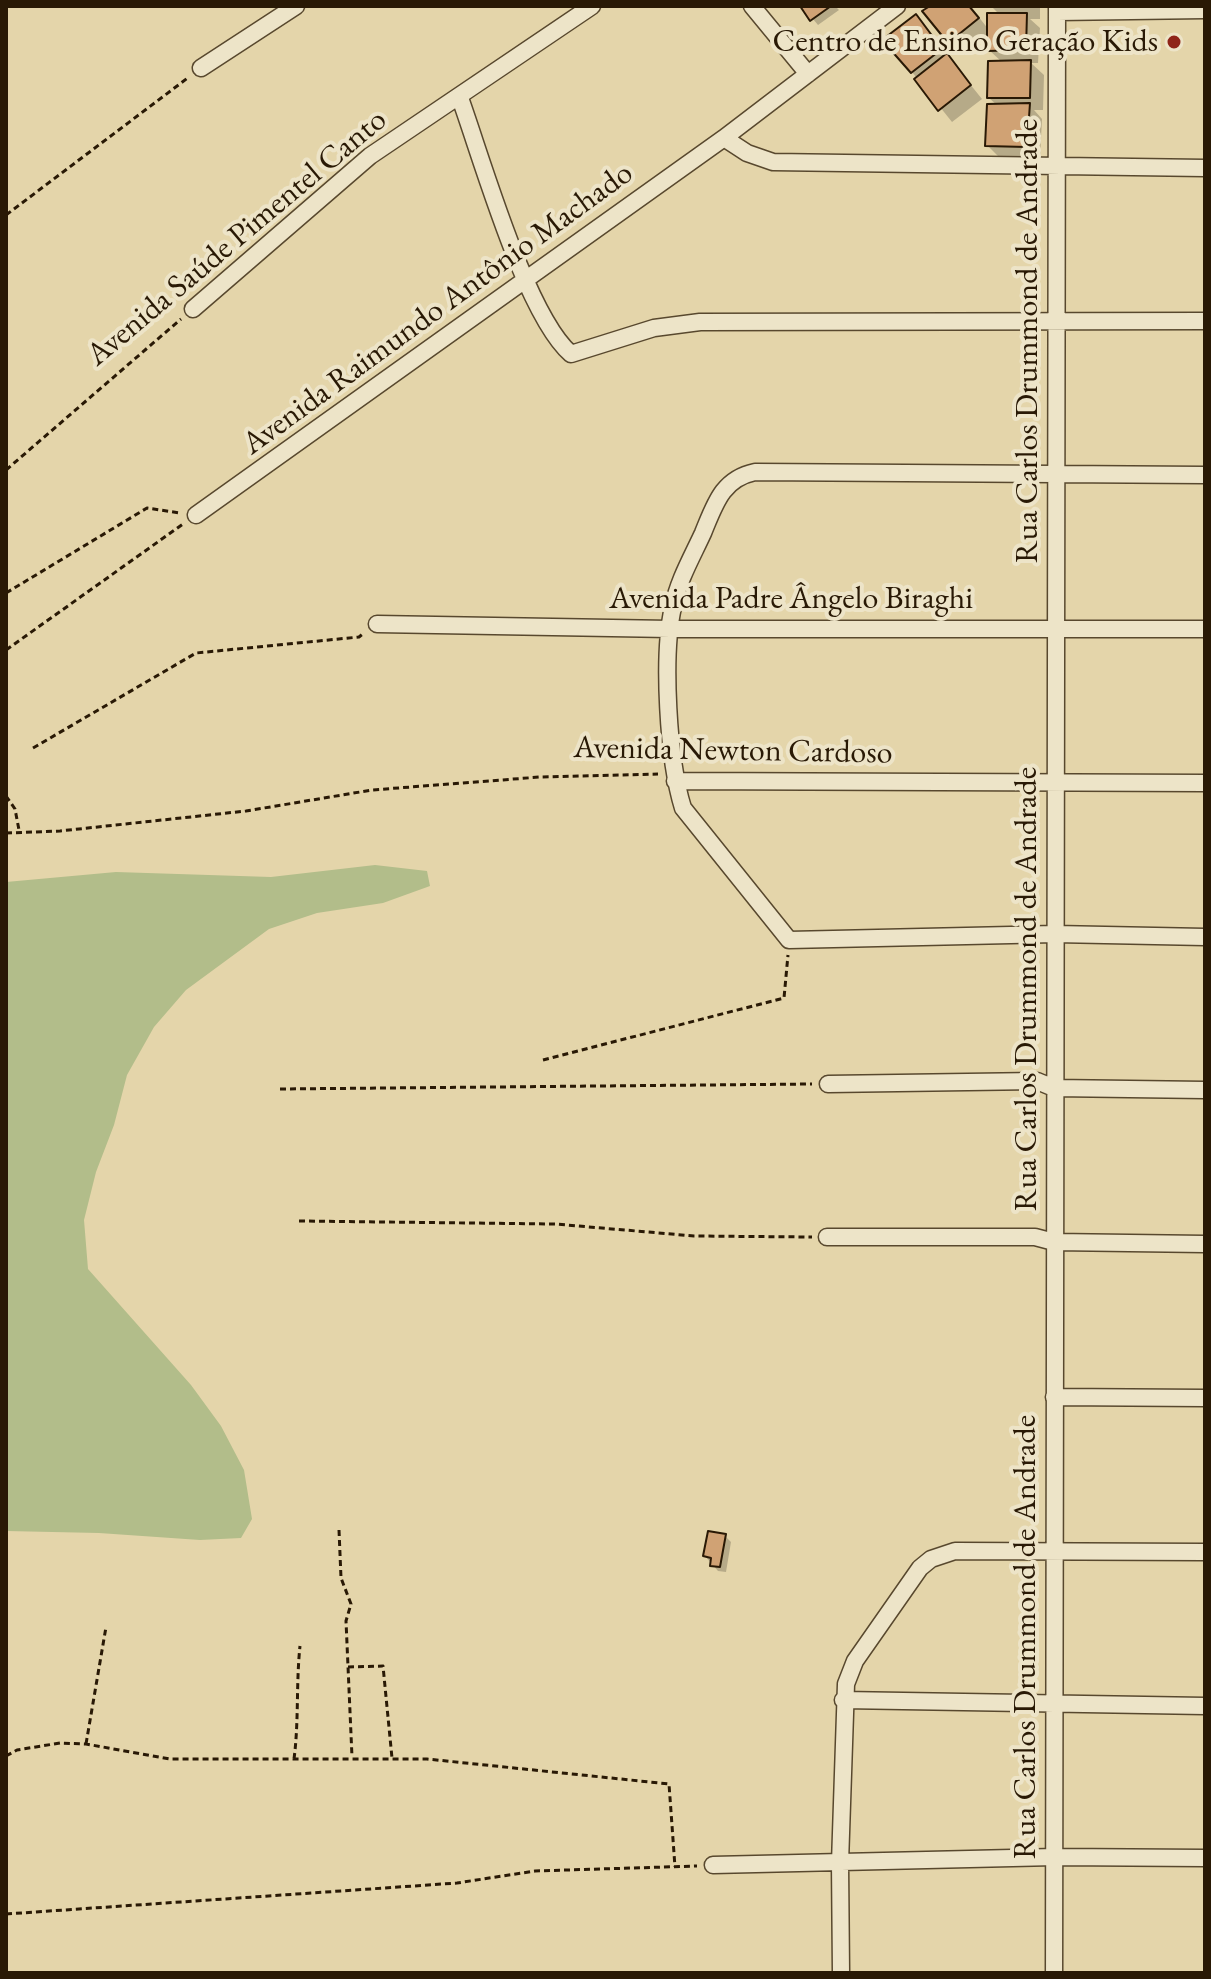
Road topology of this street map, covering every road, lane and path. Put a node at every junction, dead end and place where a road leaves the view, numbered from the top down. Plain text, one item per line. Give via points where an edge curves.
1 (296, 6) edge
2 (592, 6) edge
3 (752, 6) edge
4 (897, 6) edge
5 (1057, 9) edge
6 (1205, 10) edge
7 (201, 68) joint
8 (808, 74) junction
9 (460, 98) junction
10 (724, 138) junction
11 (1055, 167) junction
12 (1205, 168) edge
13 (6, 215) edge
14 (526, 281) junction
15 (193, 309) joint
16 (1057, 320) junction
17 (1205, 321) edge
18 (6, 470) edge
19 (1056, 472) junction
20 (1205, 475) edge
21 (196, 515) junction
22 (6, 593) edge
23 (377, 624) joint
24 (1055, 627) junction
25 (670, 629) junction
26 (1205, 629) edge
27 (6, 650) edge
28 (33, 748) dead end
29 (675, 781) junction
30 (1056, 782) junction
31 (1205, 783) edge
32 (6, 796) edge
33 (19, 830) junction
34 (6, 833) edge
35 (1055, 934) junction
36 (1205, 937) edge
37 (789, 940) junction
38 (543, 1060) dead end
39 (828, 1084) joint
40 (1054, 1088) junction
41 (280, 1089) dead end
42 (1205, 1090) edge
43 (299, 1221) dead end
44 (827, 1237) joint
45 (1054, 1242) junction
46 (1205, 1244) edge
47 (1054, 1397) junction
48 (1205, 1398) edge
49 (339, 1530) dead end
50 (1055, 1551) junction
51 (1205, 1552) edge
52 (106, 1627) dead end
53 (300, 1646) dead end
54 (348, 1667) junction
55 (843, 1700) junction
56 (1055, 1706) junction
57 (1205, 1706) edge
58 (86, 1744) junction
59 (7, 1755) edge
60 (352, 1757) junction
61 (392, 1758) junction
62 (294, 1759) junction
63 (1055, 1857) junction
64 (1205, 1858) edge
65 (840, 1863) junction
66 (713, 1865) joint
67 (675, 1867) junction
68 (6, 1914) edge
69 (841, 1973) edge
70 (1054, 1973) edge

1 - 7 street
2 - 9 street, Avenida Saúde Pimentel Canto
3 - 8 street
4 - 8 street, Avenida Raimundo Antônio Machado
5 - 6 street
5 - 11 street, Rua Carlos Drummond de Andrade
7 - 13 path
8 - 10 street, Avenida Raimundo Antônio Machado
9 - 14 street
9 - 15 street, Avenida Saúde Pimentel Canto via 370,156
10 - 11 street via 773,162
10 - 14 street, Avenida Raimundo Antônio Machado
11 - 12 street
11 - 16 street, Rua Carlos Drummond de Andrade
14 - 16 street via 547,321 574,355 654,328 690,322
14 - 21 street, Avenida Raimundo Antônio Machado
15 - 18 path, Avenida Saúde Pimentel Canto
16 - 17 street
16 - 19 street, Rua Carlos Drummond de Andrade
19 - 20 street
19 - 24 street, Rua Carlos Drummond de Andrade
19 - 25 street via 755,472 728,482 678,589
21 - 22 path via 147,508
21 - 27 path
23 - 25 street, Avenida Padre Ângelo Biraghi
23 - 28 path via 359,637 196,653
24 - 25 street, Avenida Padre Ângelo Biraghi
24 - 26 street, Avenida Padre Ângelo Biraghi
24 - 30 street, Rua Carlos Drummond de Andrade
25 - 29 street
29 - 30 street, Avenida Newton Cardoso
29 - 33 path, Avenida Newton Cardoso via 657,773 540,777 372,790 60,831
29 - 37 street via 691,821
30 - 31 street, Avenida Newton Cardoso
30 - 35 street, Rua Carlos Drummond de Andrade
32 - 33 path
33 - 34 path, Avenida Newton Cardoso
35 - 36 street
35 - 37 street
35 - 40 street, Rua Carlos Drummond de Andrade
37 - 38 path via 784,998
39 - 40 street via 1037,1081
39 - 41 path
40 - 42 street
40 - 45 street, Rua Carlos Drummond de Andrade
43 - 44 path via 555,1224 694,1236
44 - 45 street via 1035,1237
45 - 46 street
45 - 47 street, Rua Carlos Drummond de Andrade
47 - 48 street
47 - 50 street, Rua Carlos Drummond de Andrade
49 - 54 path via 341,1578 351,1604 346,1621
50 - 51 street
50 - 55 street via 955,1551 931,1559 850,1669
50 - 56 street, Rua Carlos Drummond de Andrade
52 - 58 path
53 - 62 path
54 - 60 path
54 - 61 path via 383,1666
55 - 56 street
55 - 65 street
56 - 57 street
56 - 63 street, Rua Carlos Drummond de Andrade
58 - 59 path via 60,1743
58 - 62 path via 170,1759
60 - 61 path
60 - 62 path
61 - 67 path via 669,1784
63 - 64 street
63 - 65 street
63 - 70 street, Rua Carlos Drummond de Andrade
65 - 66 street
65 - 69 street
66 - 67 path
67 - 68 path via 535,1871 457,1883

